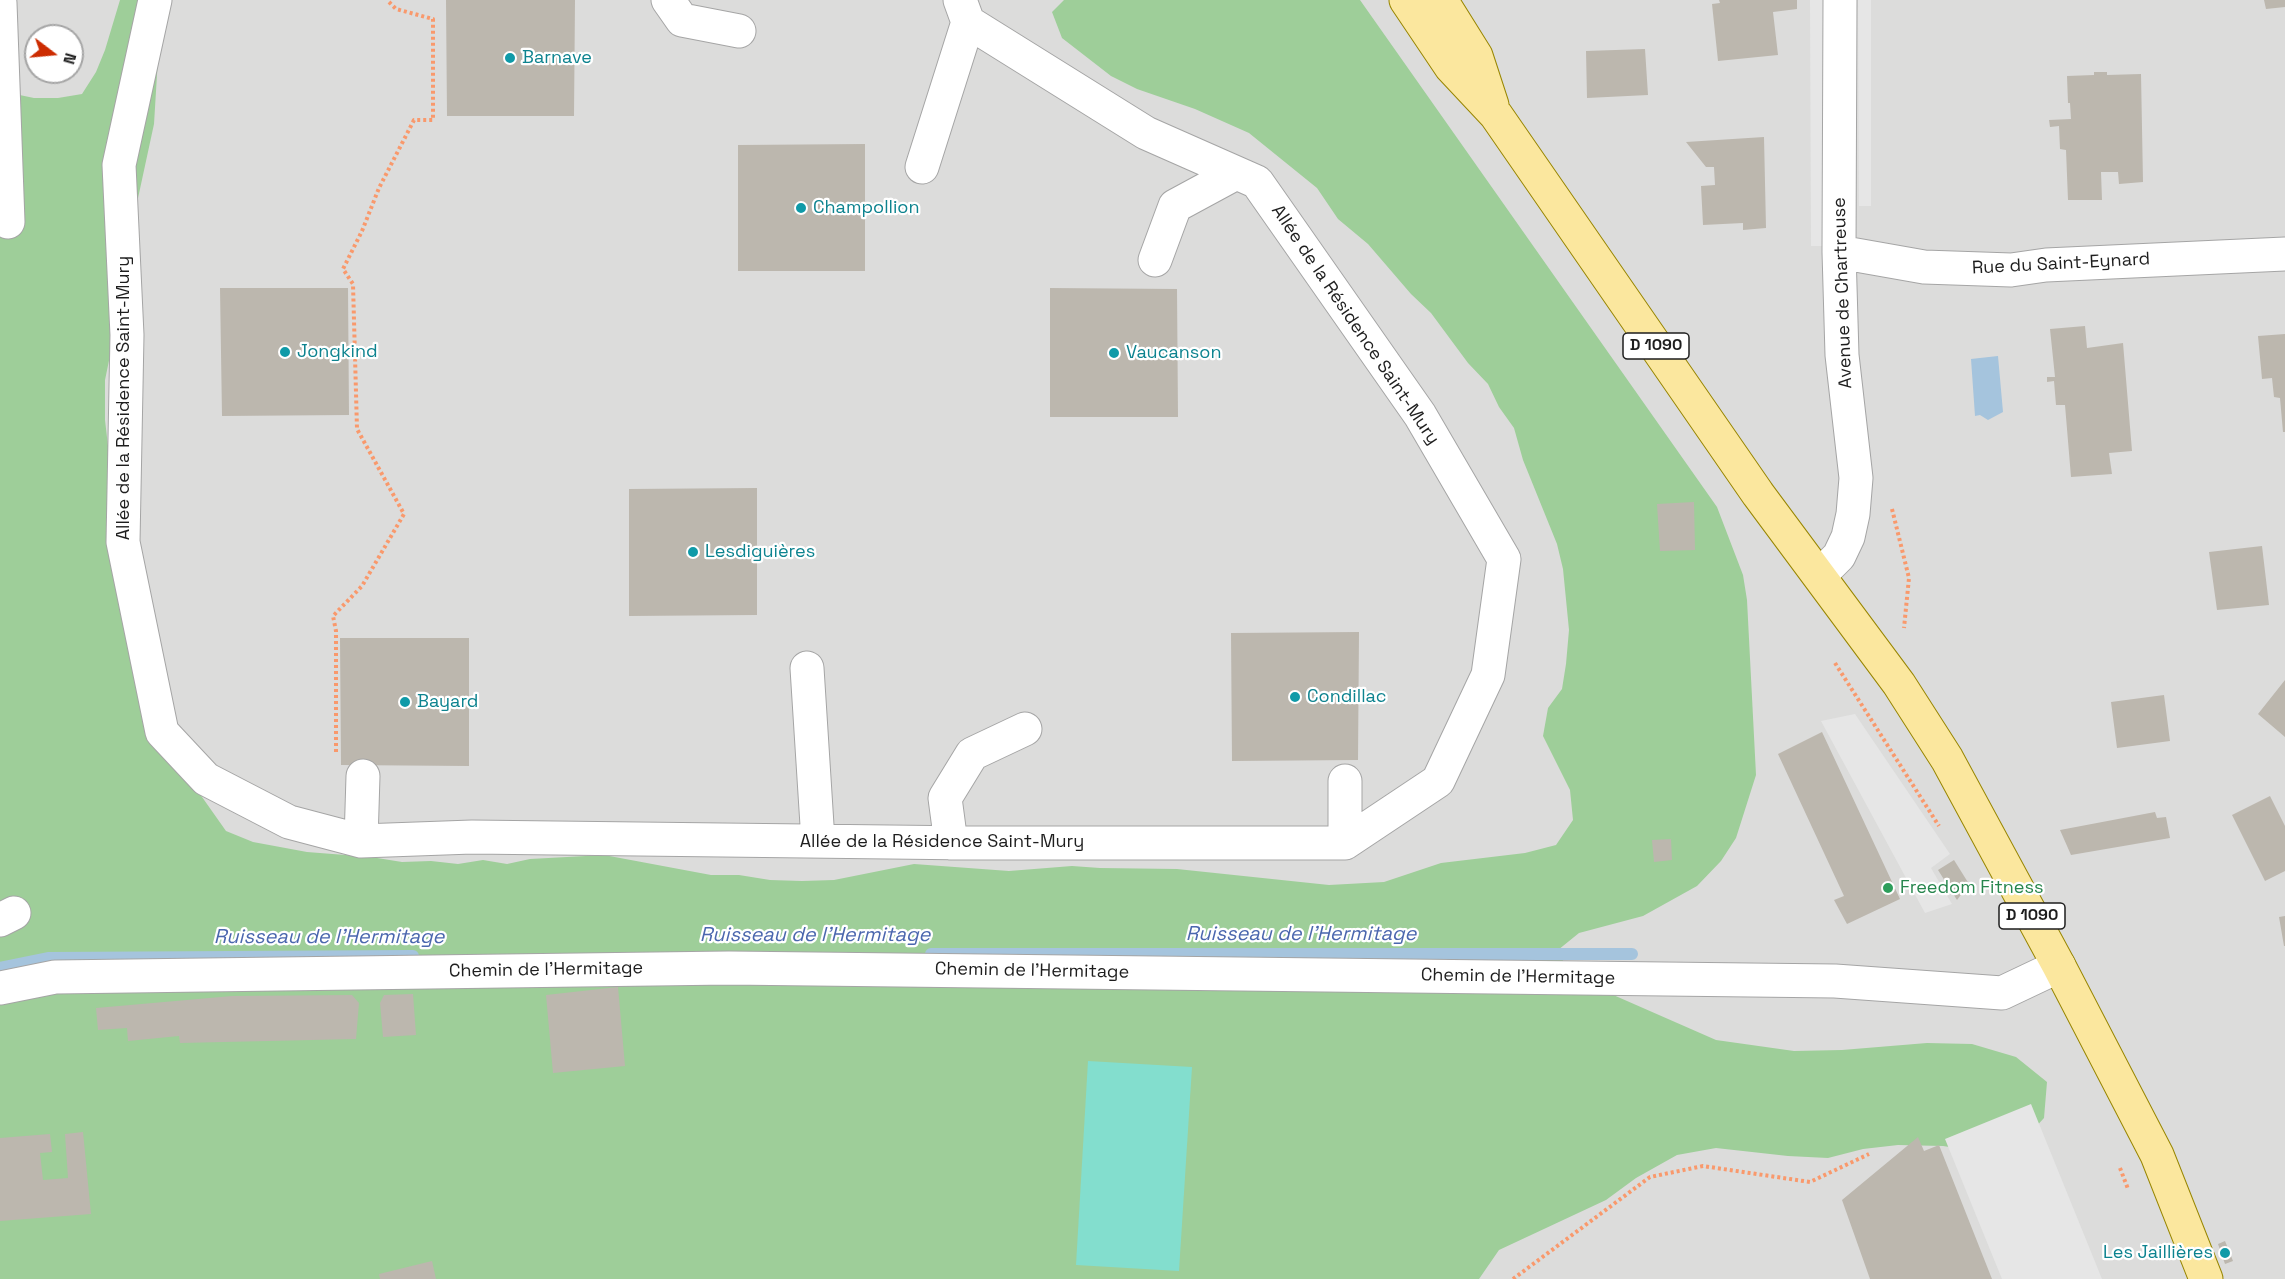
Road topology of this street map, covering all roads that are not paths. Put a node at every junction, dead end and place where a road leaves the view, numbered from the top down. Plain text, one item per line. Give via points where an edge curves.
1 (155, 0) edge
2 (669, 0) edge
3 (1406, 0) edge
4 (1441, 0) edge
5 (1840, 0) edge
6 (0, 3) edge
7 (964, 11) edge
8 (739, 31) dead end
9 (1496, 115) junction
10 (922, 167) dead end
11 (1236, 173) junction
12 (9, 222) dead end
13 (1839, 252) junction
14 (2285, 254) edge
15 (1155, 260) dead end
16 (1820, 575) junction
17 (807, 668) dead end
18 (1025, 729) dead end
19 (363, 776) road end
20 (1345, 781) dead end
21 (361, 841) junction
22 (818, 841) junction
23 (951, 843) junction
24 (1345, 843) junction
25 (2059, 966) junction
26 (0, 988) edge
27 (2206, 1279) edge

1 - 21 street, Allée de la Résidence Saint-Mury via 119,165 127,335 123,542 162,732 206,779 289,822
2 - 8 street via 682,20
3 - 9 main road, D 1090 via 1451,67
4 - 9 main road, D 1090 via 1476,56
5 - 13 street, Avenue de Chartreuse
6 - 12 street
7 - 10 street
7 - 11 street, Allée de la Résidence Saint-Mury via 1146,133
9 - 16 main road, D 1090 via 1758,494
11 - 15 street via 1175,206
11 - 24 street, Allée de la Résidence Saint-Mury via 1257,182 1420,415 1504,559 1488,675 1438,781
13 - 14 street, Rue du Saint-Eynard via 1924,267 2011,270
13 - 16 street, Avenue de Chartreuse via 1842,356 1856,478 1848,537 1839,556
16 - 25 main road, D 1090 via 1899,684 1947,759
17 - 22 street
18 - 23 street via 972,754 945,798
19 - 21 street
20 - 24 street
21 - 22 street, Allée de la Résidence Saint-Mury via 472,837
22 - 23 street, Allée de la Résidence Saint-Mury
23 - 24 street, Allée de la Résidence Saint-Mury
25 - 26 street, Chemin de l'Hermitage via 2002,993 1835,981 741,968 55,977
25 - 27 main road, D 1090 via 2157,1155

